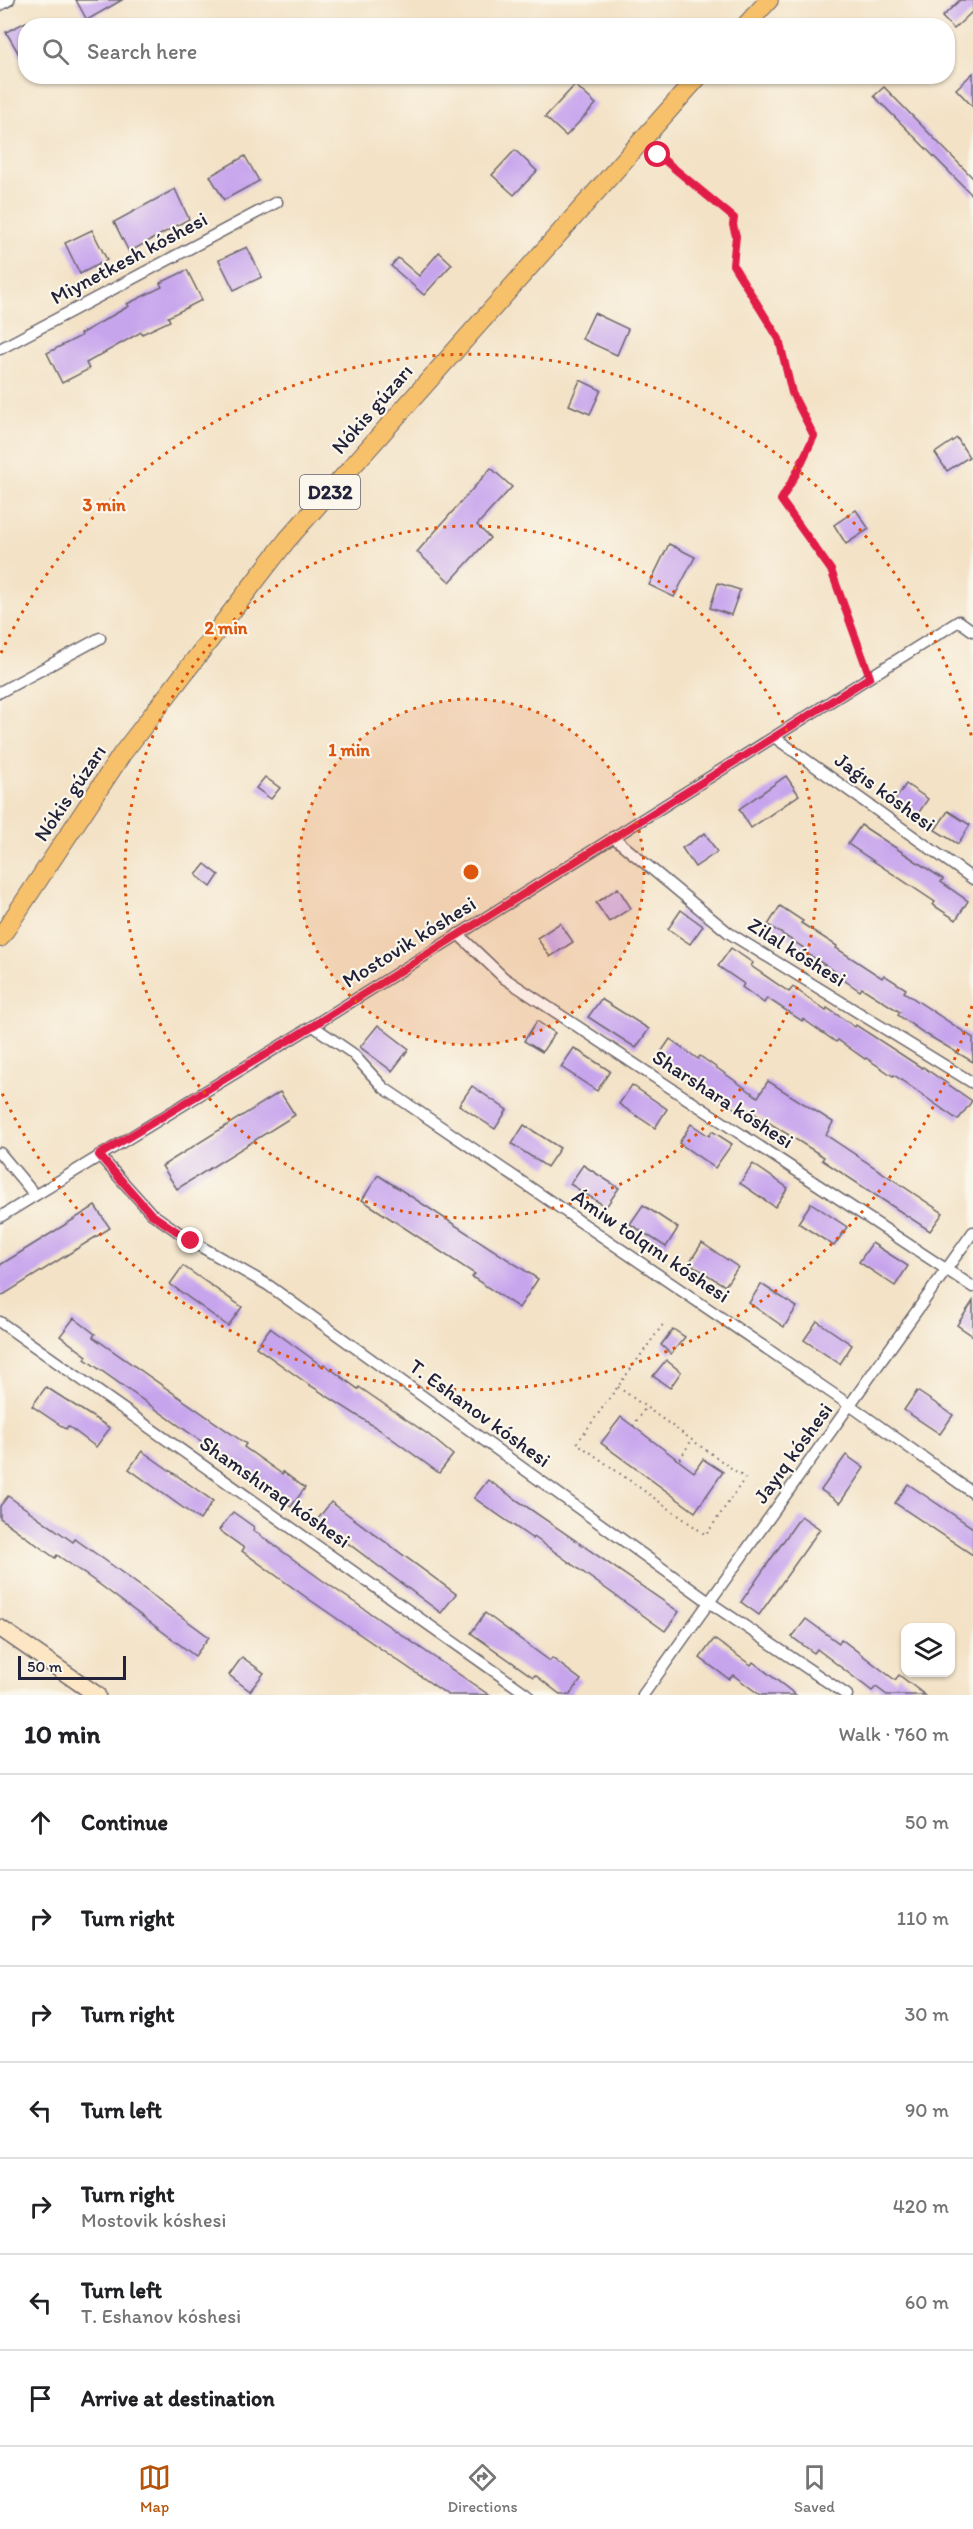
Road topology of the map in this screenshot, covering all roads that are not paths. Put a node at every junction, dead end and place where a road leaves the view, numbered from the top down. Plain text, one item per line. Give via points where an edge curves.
1 (9, 0) edge
2 (769, 0) edge
3 (0, 5) edge
4 (753, 18) edge
5 (692, 84) edge
6 (277, 202) dead end
7 (0, 349) edge
8 (973, 631) edge
9 (100, 638) dead end
10 (0, 692) edge
11 (774, 737) junction
12 (613, 837) junction
13 (973, 879) edge
14 (458, 934) junction
15 (0, 938) edge
16 (313, 1026) junction
17 (973, 1083) edge
18 (0, 1153) edge
19 (99, 1155) junction
20 (35, 1195) junction
21 (0, 1217) edge
22 (973, 1232) edge
23 (947, 1270) junction
24 (973, 1287) edge
25 (0, 1322) edge
26 (851, 1406) junction
27 (973, 1493) edge
28 (709, 1602) junction
29 (0, 1628) edge
30 (97, 1695) edge
31 (528, 1695) edge
32 (643, 1695) edge
33 (847, 1695) edge

1 - 3 street
2 - 4 main road
5 - 15 main road, Nókis gúzarı / D232 via 287,540 122,754
6 - 7 street, Miynetkesh kóshesi
8 - 11 street, Mostovik kóshesi via 959,621
9 - 10 street
11 - 12 street, Mostovik kóshesi
11 - 13 street, Jaǵıs kóshesi
12 - 14 street, Mostovik kóshesi
12 - 17 street, Zilal kóshesi via 729,933
14 - 16 street, Mostovik kóshesi
14 - 23 street, Sharshara kóshesi via 504,978
16 - 19 street, Mostovik kóshesi
16 - 26 street, Ámiw tolqını kóshesi via 352,1053 384,1088
18 - 20 street
19 - 20 street, Mostovik kóshesi
19 - 28 street, T. Eshanov kóshesi via 151,1214 268,1285
20 - 21 street, Mostovik kóshesi
22 - 23 street, Jayıq kóshesi
23 - 24 street, Sharshara kóshesi
23 - 26 street, Jayıq kóshesi
25 - 31 street, Shamshıraq kóshesi
26 - 27 street, Ámiw tolqını kóshesi
26 - 28 street, Jayıq kóshesi
28 - 32 street, Jayıq kóshesi
28 - 33 street, T. Eshanov kóshesi
29 - 30 street

